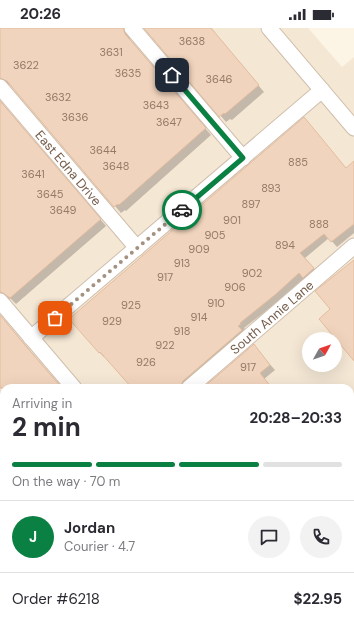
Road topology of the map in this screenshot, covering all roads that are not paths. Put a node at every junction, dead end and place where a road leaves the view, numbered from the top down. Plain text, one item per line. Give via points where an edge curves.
1 (132, 28) edge
2 (269, 28) edge
3 (0, 87) edge
4 (322, 90) junction
5 (354, 128) edge
6 (243, 158) junction
7 (354, 246) edge
8 (137, 248) junction
9 (0, 301) edge
10 (32, 338) junction
11 (71, 384) edge
12 (194, 384) edge

1 - 6 street
2 - 4 street
3 - 8 street, East Edna Drive
4 - 5 street
4 - 6 street
6 - 8 street
7 - 12 street, South Annie Lane
8 - 10 street
9 - 10 street
10 - 11 street

